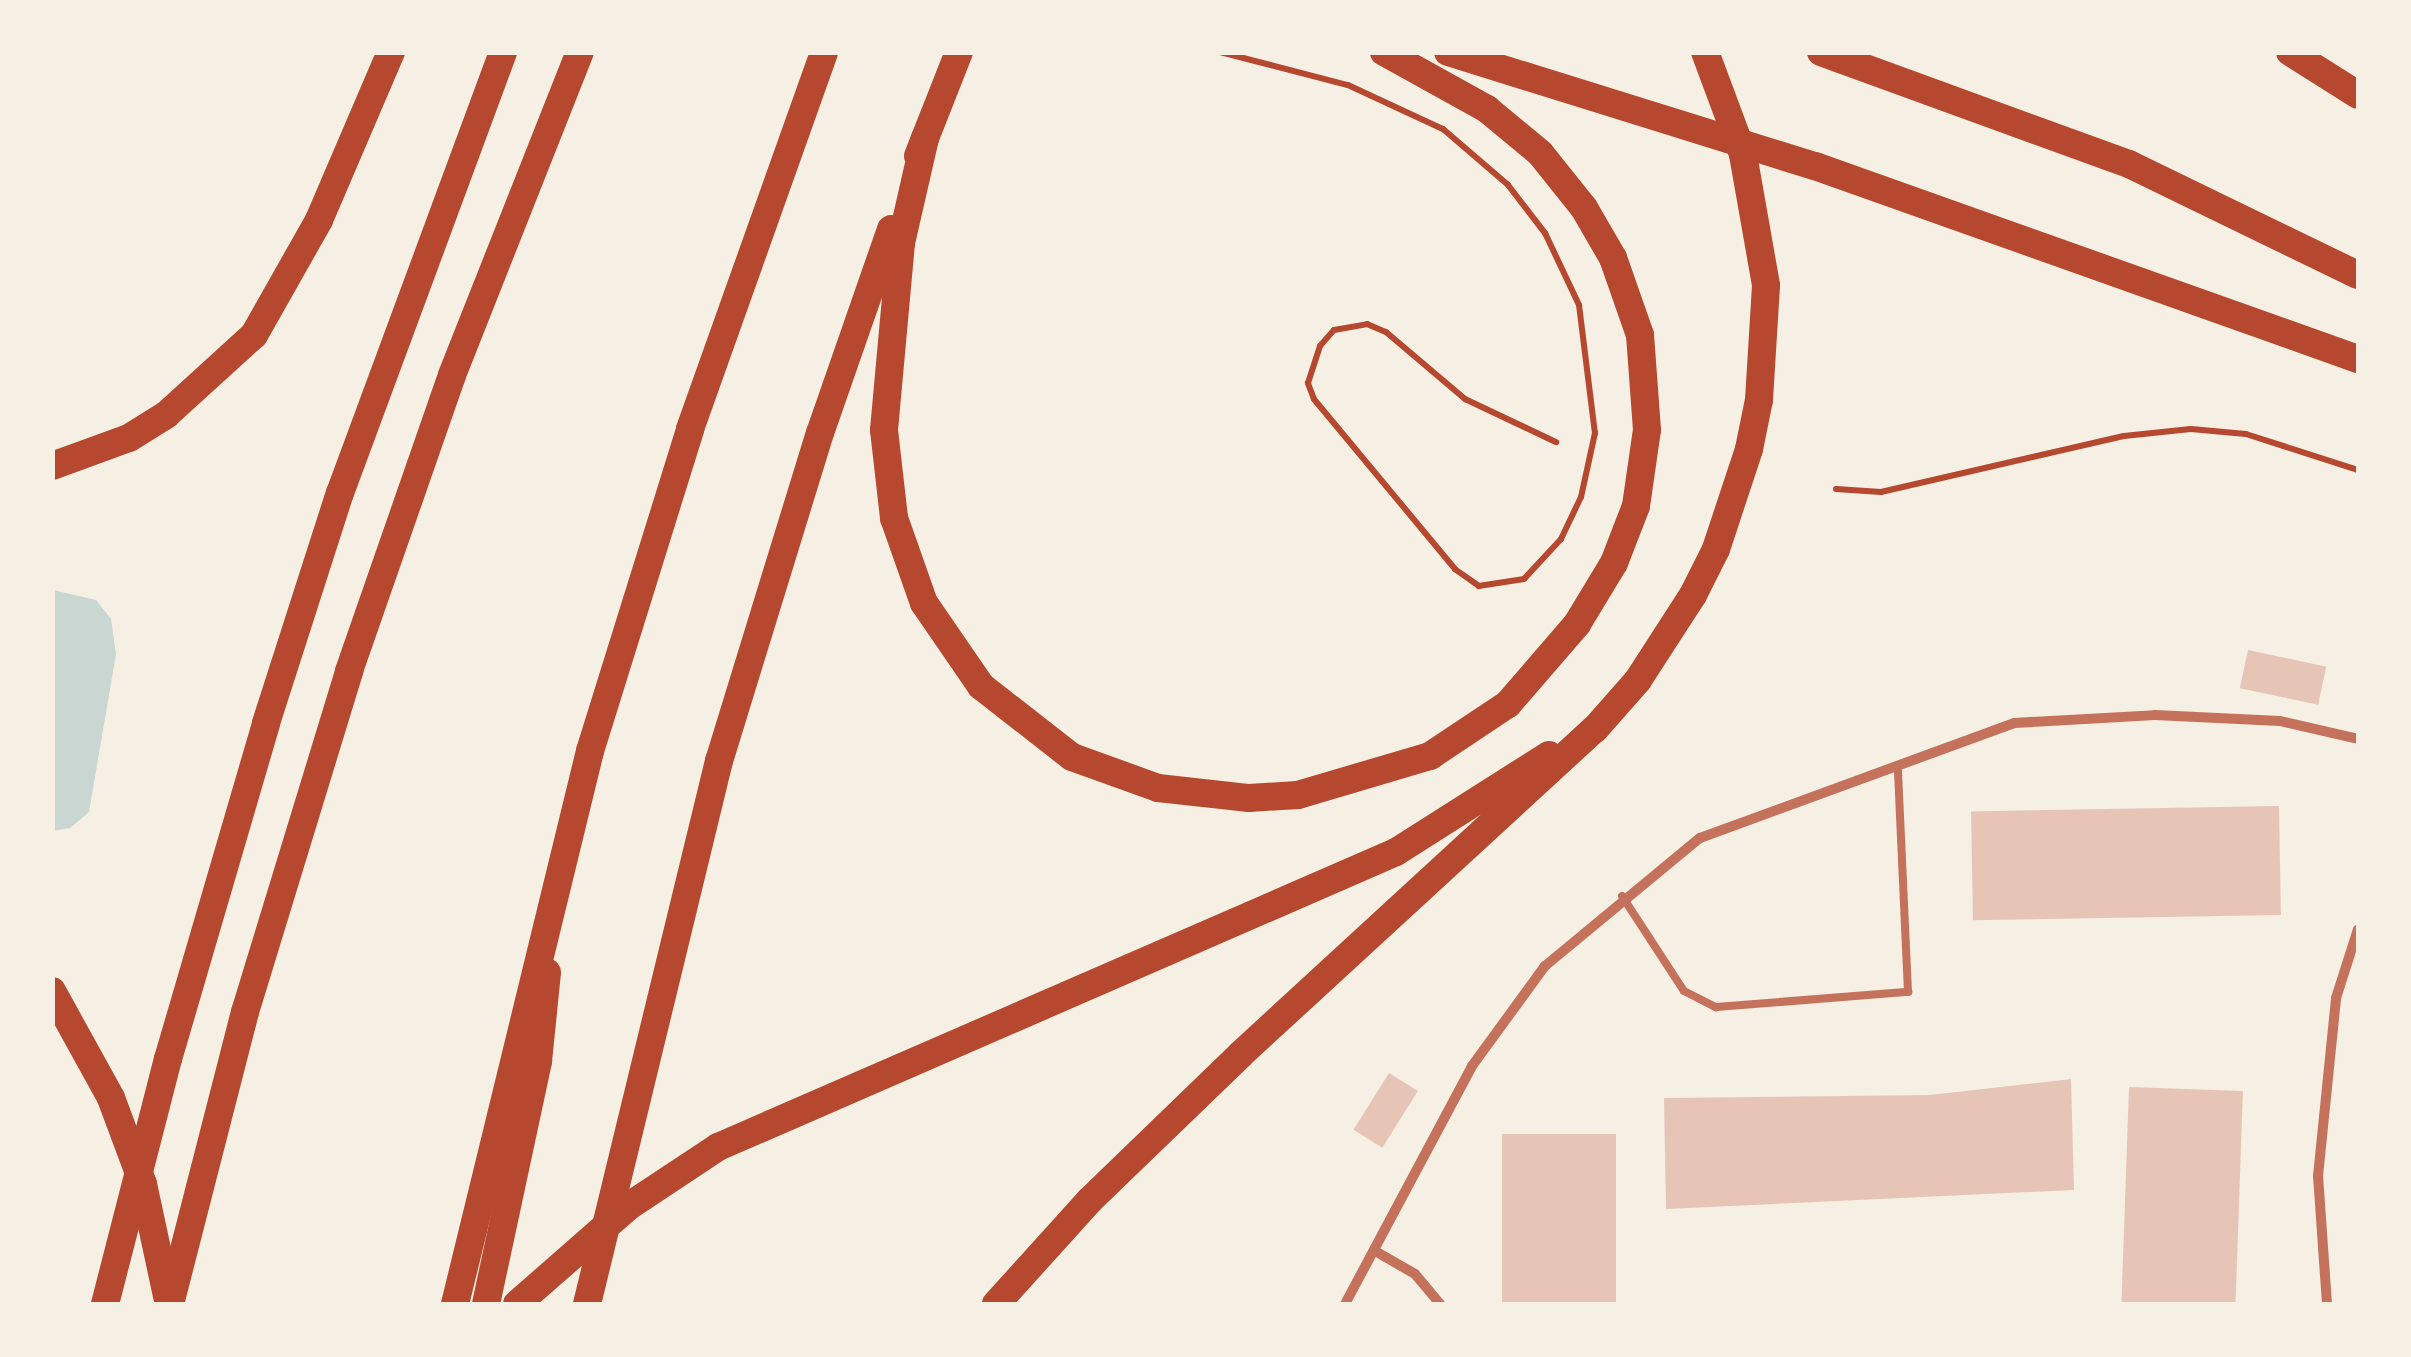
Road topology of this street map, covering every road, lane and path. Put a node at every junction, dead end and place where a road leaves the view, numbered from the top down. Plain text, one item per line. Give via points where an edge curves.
1 (391, 52) edge
2 (502, 52) edge
3 (580, 52) edge
4 (824, 52) edge
5 (958, 52) edge
6 (1220, 52) edge
7 (1384, 52) edge
8 (1448, 52) edge
9 (1705, 52) edge
10 (1821, 52) edge
11 (2290, 52) edge
12 (2358, 95) edge
13 (925, 138) junction
14 (2358, 274) edge
15 (2358, 360) edge
16 (1556, 442) dead end
17 (52, 466) edge
18 (2358, 470) edge
19 (1836, 488) dead end
20 (1638, 680) junction
21 (2358, 739) edge
22 (1898, 768) junction
23 (559, 867) junction
24 (1622, 896) junction
25 (2358, 929) edge
26 (52, 992) edge
27 (1375, 1251) junction
28 (106, 1304) edge
29 (170, 1304) edge
30 (455, 1304) edge
31 (486, 1304) edge
32 (517, 1304) edge
33 (587, 1304) edge
34 (996, 1304) edge
35 (1344, 1304) edge
36 (1440, 1304) edge
37 (2326, 1304) edge

1 - 17 highway via 319,220 254,334 166,415 130,438
2 - 28 highway via 298,621 195,962
3 - 29 highway via 452,375 349,671 245,1012
4 - 23 highway via 667,500
5 - 13 highway
6 - 16 path via 1348,85 1444,130 1508,186 1545,233 1579,306 1594,433 1581,497 1561,539 1524,579 1479,586 1455,569 1314,399 1308,383 1320,346 1334,330 1367,324 1386,332 1465,399
7 - 13 highway via 1488,108 1540,153 1584,208 1613,258 1640,335 1647,430 1636,506 1614,563 1578,624 1508,704 1430,756 1298,795 1248,798 1158,788 1072,757 981,686 924,602 894,518 884,430 901,243
8 - 15 highway via 1798,160
9 - 20 highway via 1743,154 1766,285 1760,400 1732,507 1693,595
10 - 14 highway via 2129,164
11 - 12 highway
13 - 33 highway via 820,434 730,723 660,984
18 - 19 path via 2246,434 2192,429 2124,436 1881,492
20 - 32 highway via 1510,784 1396,852 718,1147 629,1206
20 - 34 highway via 1549,776 1104,1187
21 - 22 street via 2280,721 2191,716 2014,723
22 - 24 street via 1700,838
22 - 24 lane via 1908,992 1716,1008 1684,991
23 - 30 highway
23 - 31 highway via 538,1060
24 - 27 street via 1545,966 1472,1066
25 - 37 street via 2336,998 2318,1176
26 - 29 highway via 111,1098 142,1184
27 - 35 street
27 - 36 street via 1414,1274

